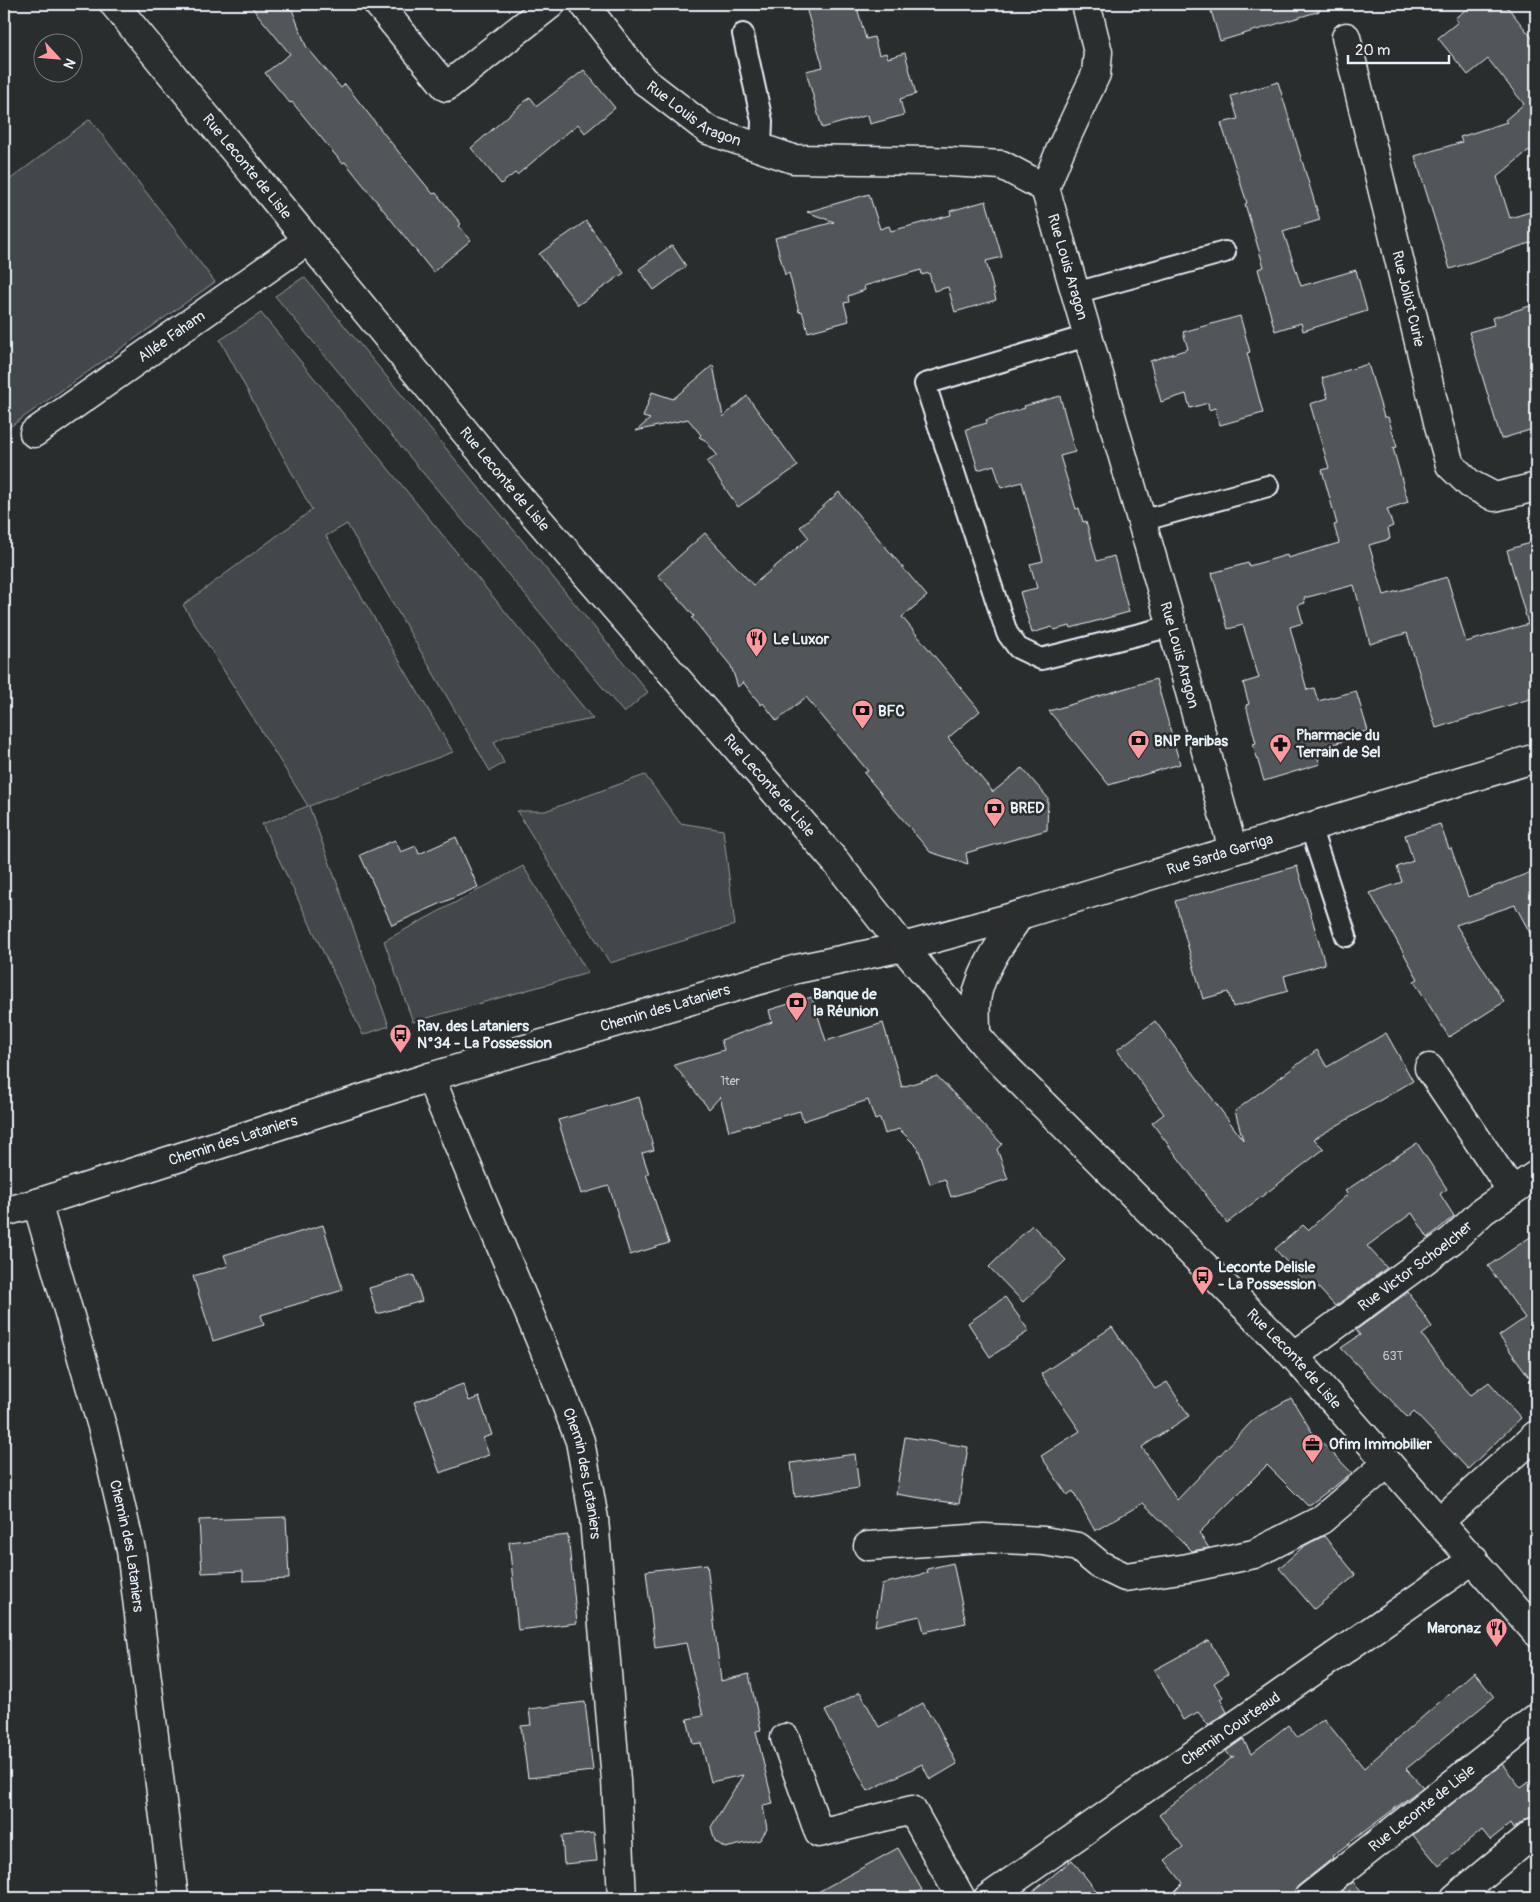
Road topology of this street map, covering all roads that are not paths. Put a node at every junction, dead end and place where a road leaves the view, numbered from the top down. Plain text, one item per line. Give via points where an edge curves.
1 (115, 4) edge
2 (378, 4) edge
3 (551, 4) edge
4 (584, 4) edge
5 (1086, 4) edge
6 (743, 34) dead end
7 (1346, 37) dead end
8 (761, 148) junction
9 (1045, 188) junction
10 (308, 240) junction
11 (1224, 252) dead end
12 (1075, 293) junction
13 (1088, 336) junction
14 (34, 433) dead end
15 (1268, 486) dead end
16 (1536, 486) edge
17 (1141, 521) junction
18 (1172, 626) junction
19 (1536, 758) edge
20 (1310, 826) junction
21 (1233, 850) junction
22 (1020, 915) junction
23 (1346, 936) dead end
24 (903, 947) junction
25 (976, 1032) junction
26 (1429, 1068) dead end
27 (430, 1077) junction
28 (1536, 1175) edge
29 (1512, 1191) junction
30 (36, 1203) junction
31 (4, 1212) edge
32 (1294, 1356) junction
33 (1536, 1435) edge
34 (1388, 1463) junction
35 (1440, 1521) junction
36 (868, 1546) dead end
37 (1474, 1559) junction
38 (1536, 1632) edge
39 (1536, 1718) edge
40 (785, 1738) dead end
41 (1536, 1831) edge
42 (174, 1898) edge
43 (622, 1898) edge
44 (961, 1898) edge
45 (988, 1898) edge
46 (1308, 1898) edge
47 (1455, 1898) edge

1 - 10 street, Rue Leconte de Lisle
2 - 3 street via 446,87
4 - 8 street, Rue Louis Aragon via 643,80 708,130
5 - 9 street via 1098,52 1096,74
6 - 8 lane via 762,121
7 - 16 street, Rue Joliot Curie via 1450,465 1470,484 1496,497
8 - 9 street, Rue Louis Aragon via 793,159 1002,165
9 - 12 street, Rue Louis Aragon
10 - 14 street, Allée Faham
10 - 24 street, Rue Leconte de Lisle via 512,488 836,862
11 - 12 lane
12 - 13 street, Rue Louis Aragon
13 - 17 street, Rue Louis Aragon
13 - 18 lane via 926,384 1007,633 1018,648 1041,659
15 - 17 lane
17 - 18 street, Rue Louis Aragon
18 - 21 street, Rue Louis Aragon
19 - 20 street, Rue Sarda Garriga
20 - 21 street, Rue Sarda Garriga
20 - 23 lane
21 - 22 street, Rue Sarda Garriga
22 - 24 street, Rue Sarda Garriga
22 - 25 street via 984,977 976,1000
24 - 25 street, Rue Leconte de Lisle
24 - 27 street, Chemin des Lataniers via 797,969
25 - 32 street, Rue Leconte de Lisle via 988,1049
26 - 29 street
27 - 30 street, Chemin des Lataniers
27 - 43 street, Chemin des Lataniers via 580,1441 594,1519 616,1780
28 - 29 street, Rue Victor Schoelcher
29 - 32 street, Rue Victor Schoelcher via 1483,1211 1452,1240
30 - 31 street, Chemin des Lataniers
30 - 42 street, Chemin des Lataniers via 103,1430 131,1550
32 - 34 street, Rue Leconte de Lisle
33 - 35 street
34 - 35 street, Rue Leconte de Lisle
34 - 36 street via 1321,1520 1254,1554 1188,1568 1125,1577 1100,1565 1078,1548 1044,1542 984,1538
35 - 37 street, Rue Leconte de Lisle
37 - 38 street, Rue Leconte de Lisle
37 - 45 street, Chemin Courteaud
39 - 46 street, Rue Leconte de Lisle
40 - 44 street via 819,1833 912,1810
41 - 47 street

